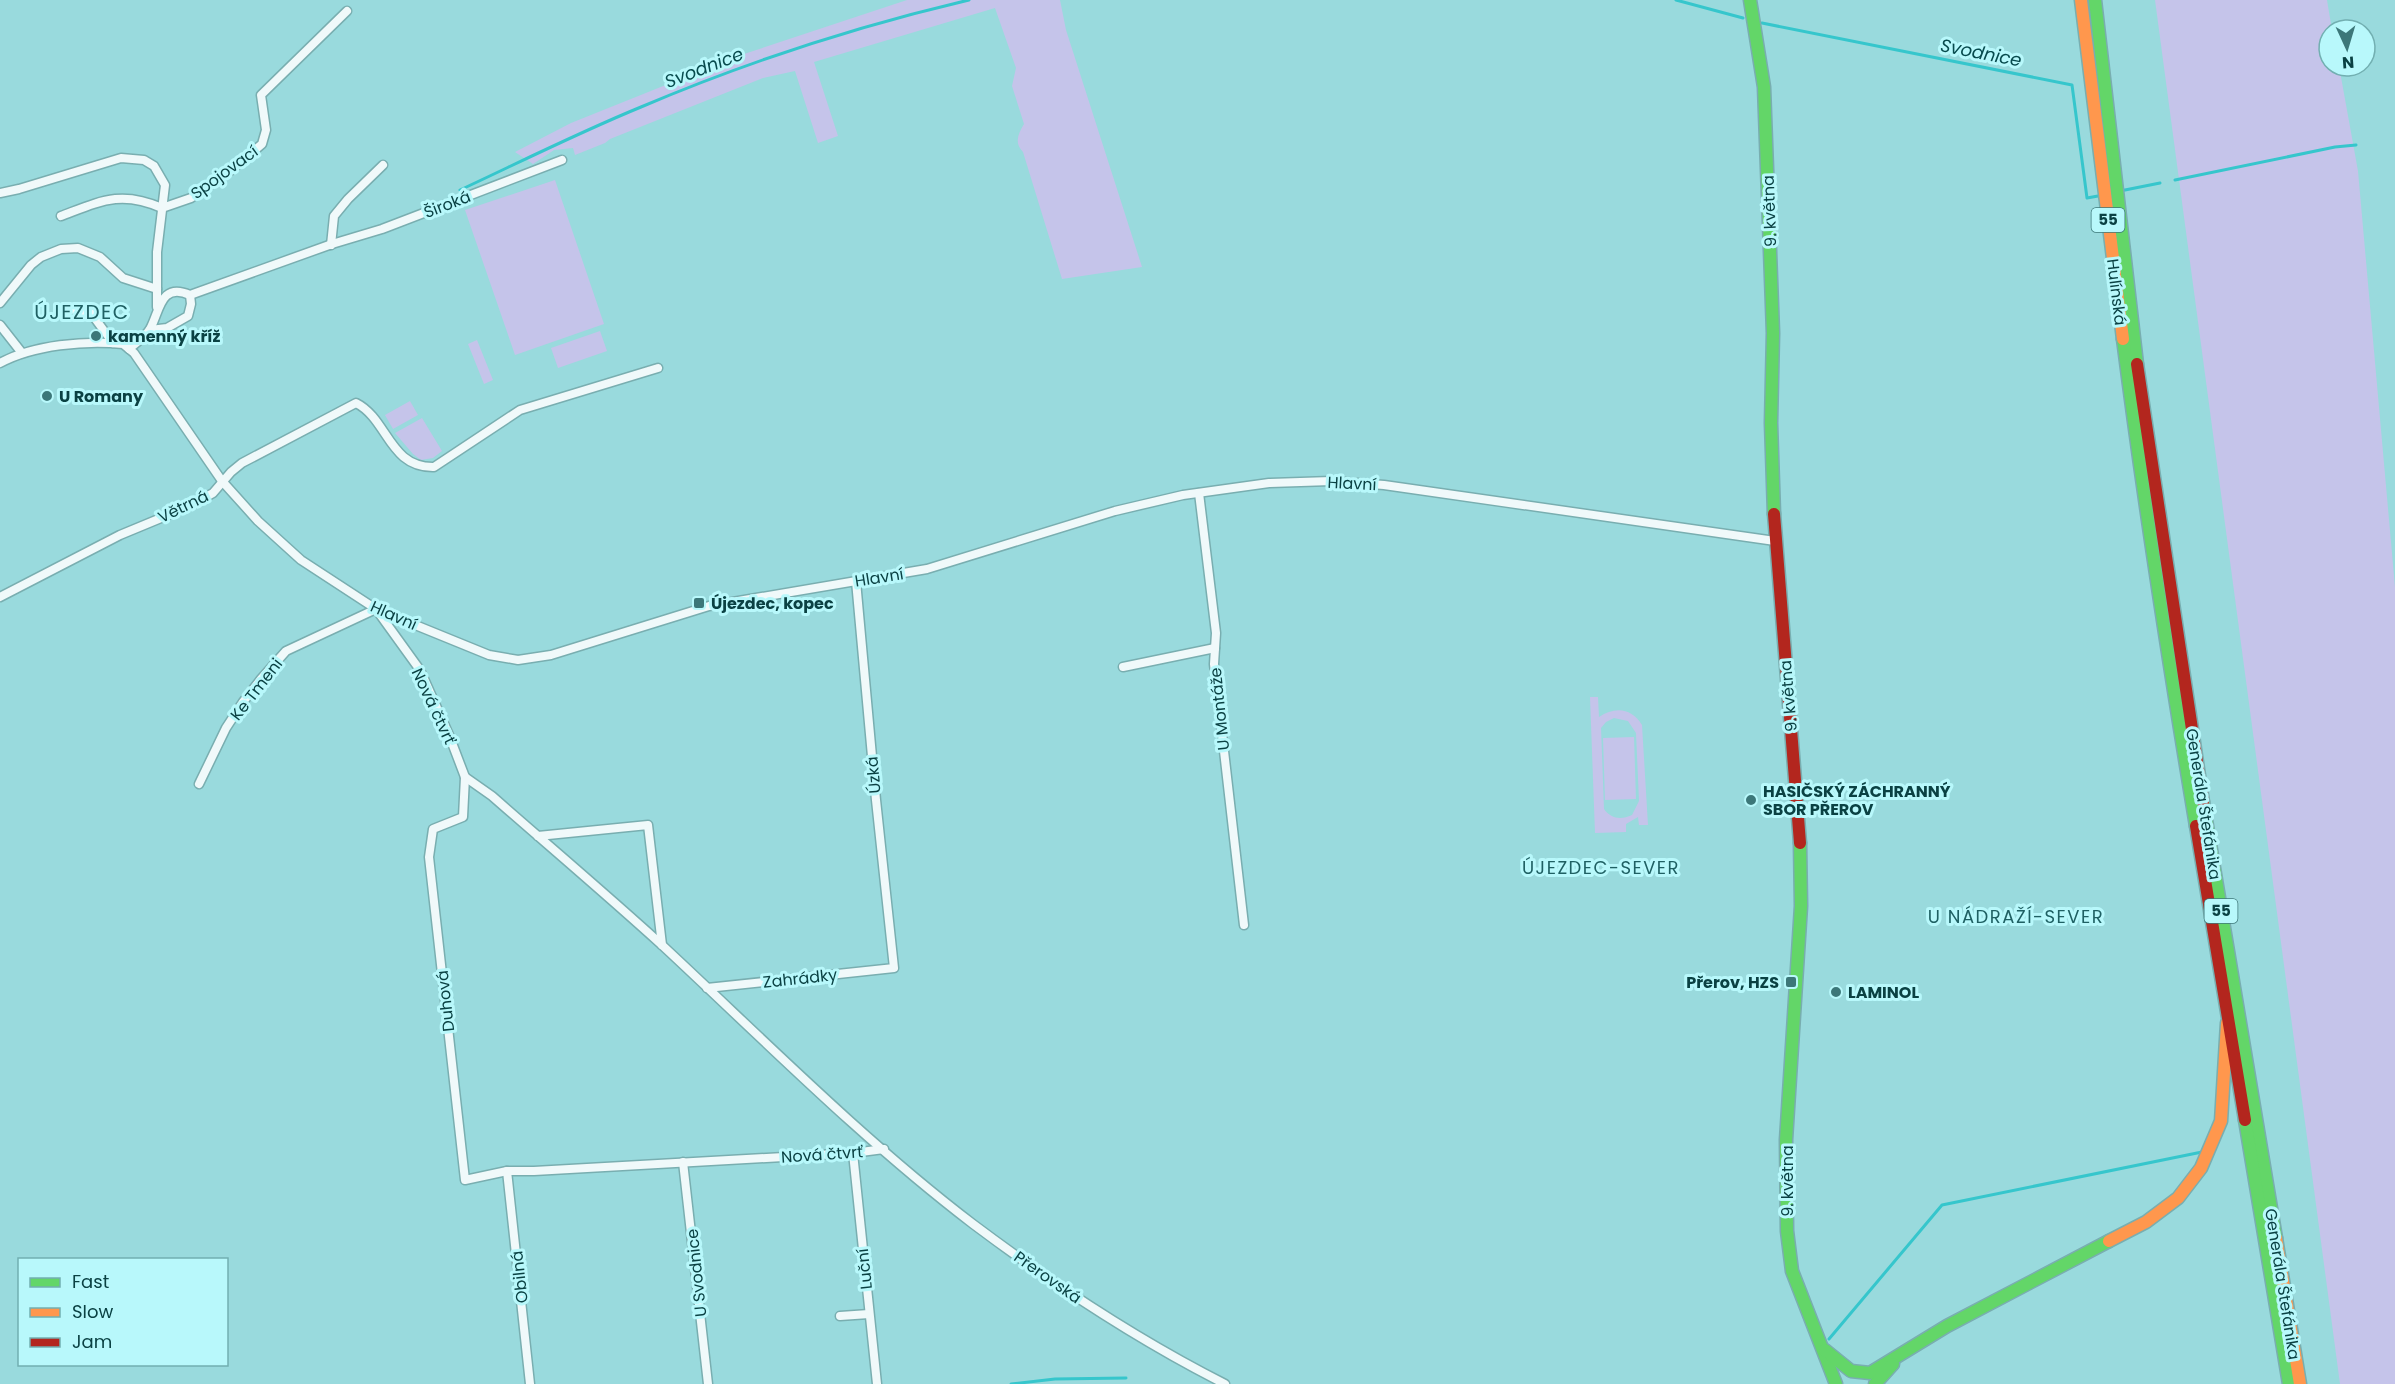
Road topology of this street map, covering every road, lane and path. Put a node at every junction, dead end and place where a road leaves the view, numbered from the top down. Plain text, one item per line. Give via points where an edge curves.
1 (1750, 0) edge
2 (2080, 0) edge
3 (2095, 0) edge
4 (347, 11) dead end
5 (562, 160) dead end
6 (383, 165) dead end
7 (0, 193) edge
8 (162, 208) junction
9 (61, 216) dead end
10 (330, 245) junction
11 (156, 289) junction
12 (190, 295) junction
13 (0, 303) edge
14 (157, 308) junction
15 (74, 310) dead end
16 (0, 325) edge
17 (150, 330) junction
18 (113, 343) junction
19 (129, 349) junction
20 (22, 353) junction
21 (0, 363) edge
22 (658, 368) dead end
23 (2141, 439) junction
24 (222, 482) junction
25 (1199, 493) junction
26 (1775, 541) junction
27 (856, 581) junction
28 (0, 596) edge
29 (376, 609) junction
30 (1215, 648) junction
31 (1123, 667) dead end
32 (465, 777) junction
33 (199, 784) dead end
34 (433, 829) joint
35 (538, 836) junction
36 (1244, 925) dead end
37 (662, 945) junction
38 (894, 968) joint
39 (707, 988) junction
40 (2227, 1013) junction
41 (884, 1149) junction
42 (853, 1153) junction
43 (683, 1162) junction
44 (507, 1171) junction
45 (463, 1173) joint
46 (869, 1314) junction
47 (840, 1316) dead end
48 (1822, 1347) junction
49 (1912, 1347) junction
50 (530, 1384) edge
51 (708, 1384) edge
52 (876, 1384) edge
53 (1225, 1384) edge
54 (1836, 1384) edge
55 (1875, 1384) edge
56 (2289, 1384) edge
57 (2300, 1384) edge

1 - 26 main road, 9. května via 1764,87 1773,333
2 - 23 main road, Hulínská / 55
3 - 23 main road, Hulínská / 55
4 - 8 street, Spojovací via 261,95 266,130 262,144 191,198
5 - 10 street, Široká
6 - 10 street via 334,216
7 - 8 street, Spojovací via 121,158 144,160 154,166 165,185
8 - 9 street via 132,198 105,200
8 - 11 street, Spojovací
10 - 12 street, Široká
11 - 13 street via 123,278 100,256 78,248 61,249 31,265
11 - 14 street, Spojovací
12 - 14 street, Široká via 172,293
12 - 17 street via 188,316 167,328
14 - 17 street
15 - 18 street via 91,313
16 - 20 street
17 - 19 street
18 - 19 street
18 - 20 street
19 - 24 street, Hlavní
20 - 21 street
22 - 24 street, Větrná via 520,410 434,467 417,466 401,456 365,408 356,403 242,463
23 - 40 main road, Generála Štefánika / 55 via 2177,714
23 - 57 main road, Generála Štefánika / 55
24 - 28 street, Větrná via 190,506 120,535
24 - 29 street, Hlavní via 301,560
25 - 26 street, Hlavní via 1269,483 1331,481 1384,485
25 - 27 street, Hlavní via 1114,511 927,569
25 - 30 street, U Montáže
26 - 48 main road, 9. května via 1800,827 1801,906 1786,1140 1787,1231 1792,1271
27 - 29 street, Hlavní via 709,606 550,655 518,660 489,655
27 - 38 street, Úzká
29 - 32 street, Nová čtvrť via 420,670
29 - 33 street, Ke Tmeni via 286,651 243,702
30 - 31 street
30 - 36 street, U Montáže
32 - 34 street, Nová čtvrť via 463,817
32 - 35 street, Nová čtvrť
34 - 45 street, Duhová via 430,864
35 - 37 street, Nová čtvrť
35 - 37 street via 648,825
37 - 39 street, Nová čtvrť
38 - 39 street, Zahrádky
39 - 41 street, Nová čtvrť
40 - 49 main road via 2221,1120 2201,1168 2178,1198 2146,1222
40 - 56 main road, Generála Štefánika / 55
41 - 42 street, Nová čtvrť
41 - 53 street, Přerovská via 972,1223 1062,1289
42 - 43 street, Nová čtvrť
42 - 46 street, Luční
43 - 44 street, Nová čtvrť
43 - 51 street, U Svodnice
44 - 45 street, Nová čtvrť via 465,1180
44 - 50 street, Obilná
46 - 47 street
46 - 52 street, Luční
48 - 49 main road via 1844,1367 1864,1373
48 - 54 main road, 9. května
49 - 55 main road

